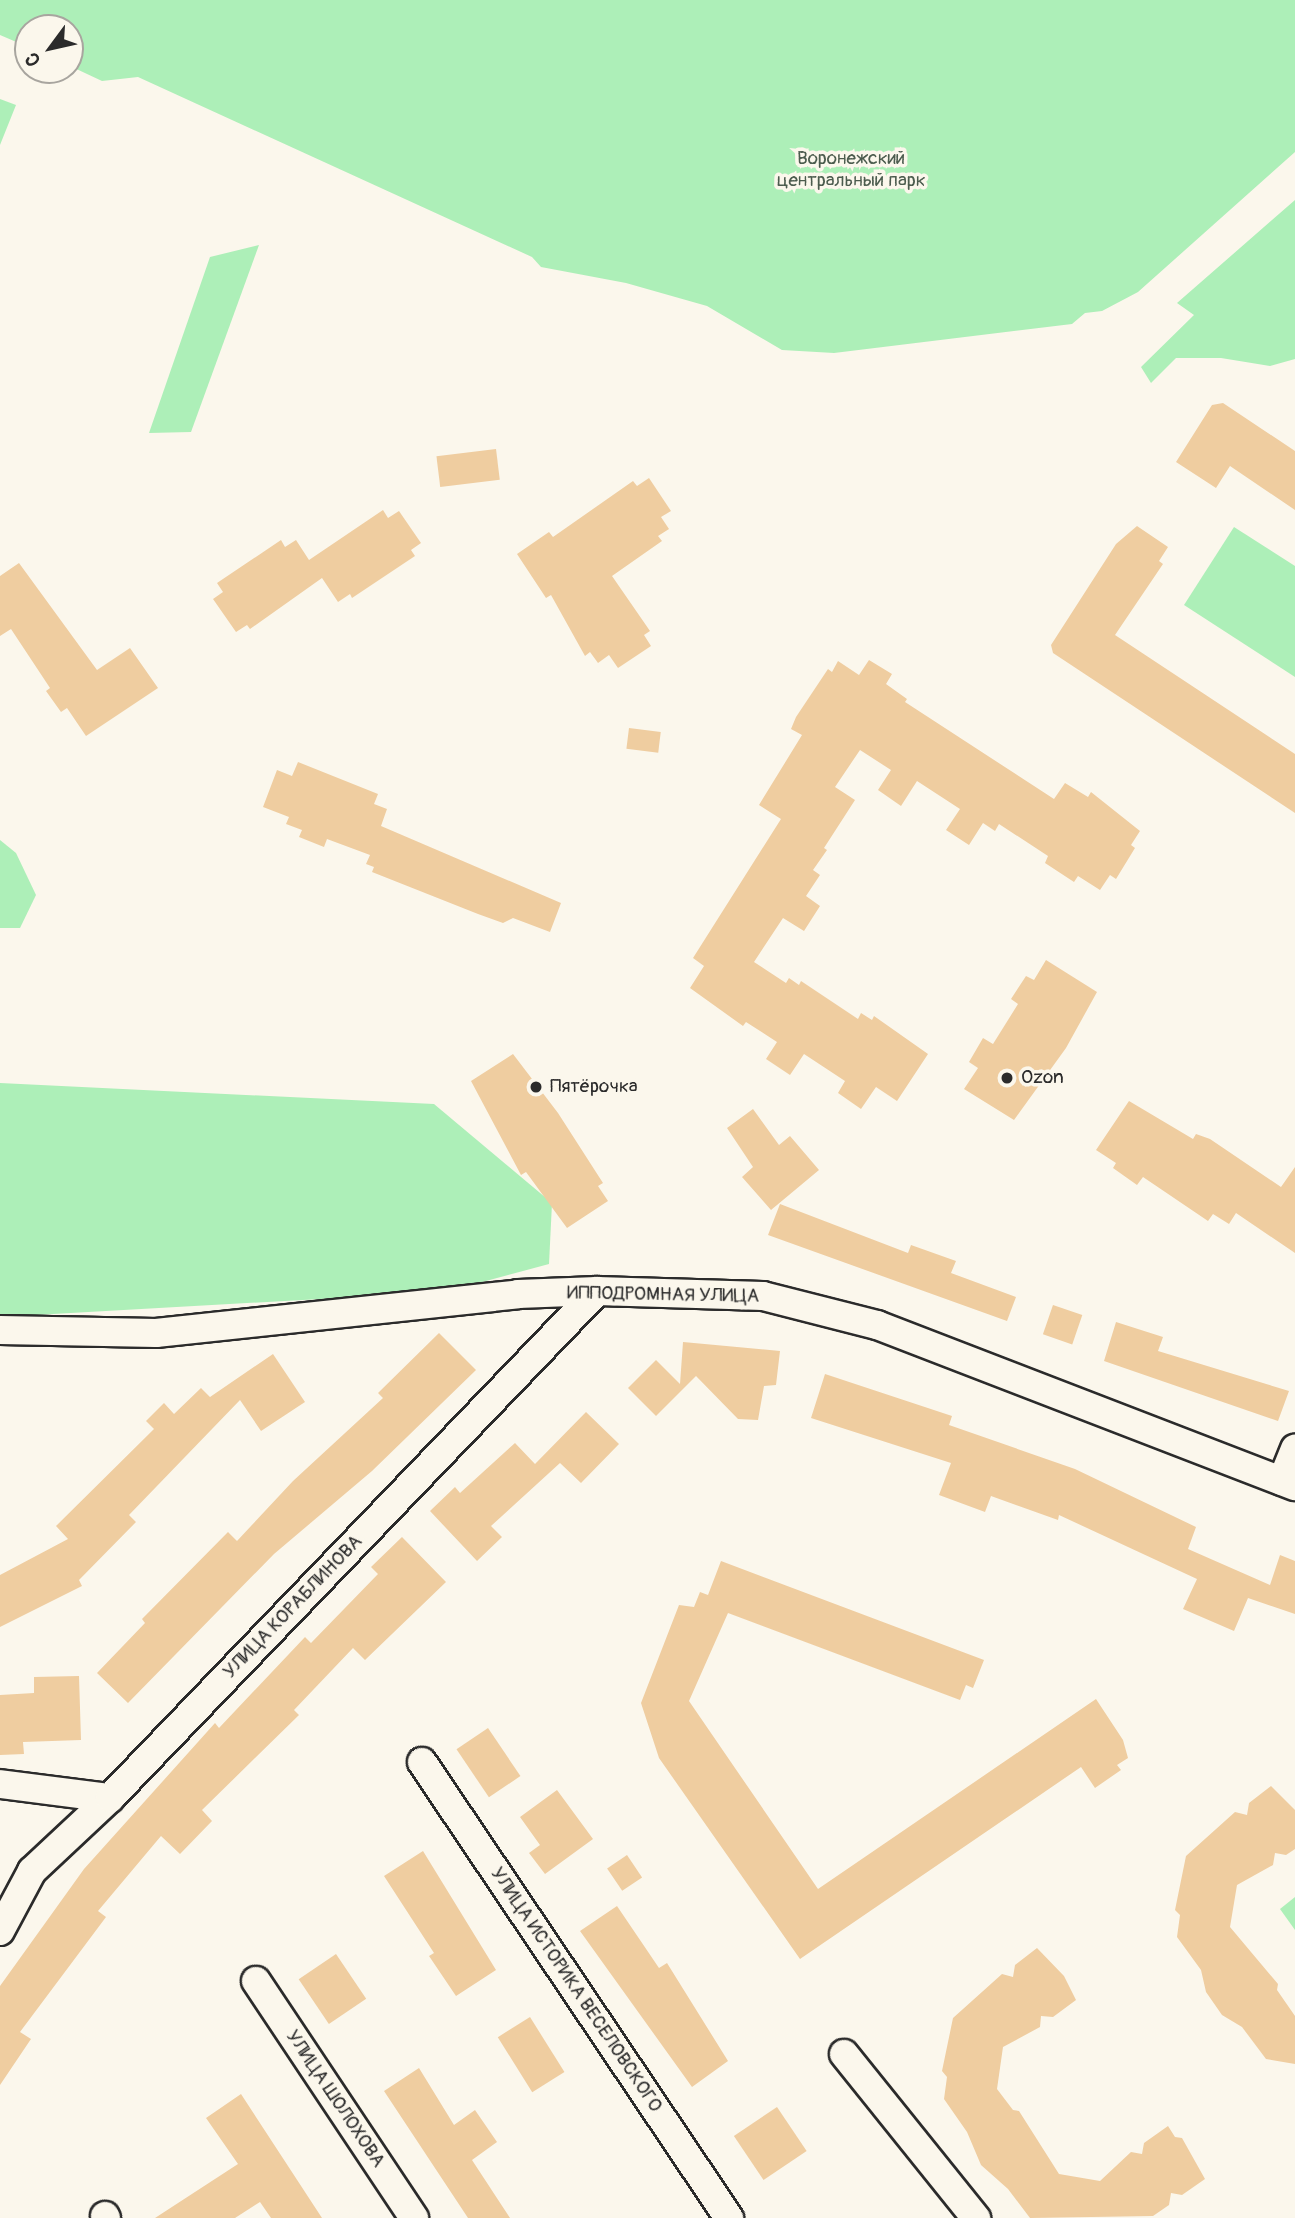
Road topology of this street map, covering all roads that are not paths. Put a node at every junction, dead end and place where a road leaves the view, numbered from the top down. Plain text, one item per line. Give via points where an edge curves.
1 (597, 1291) junction
2 (0, 1330) edge
3 (1295, 1448) edge
4 (1288, 1483) edge
5 (422, 1762) dead end
6 (0, 1784) edge
7 (110, 1798) junction
8 (0, 1931) edge
9 (256, 1981) dead end
10 (844, 2054) dead end
11 (414, 2218) edge
12 (729, 2218) edge
13 (976, 2218) edge

1 - 2 street, ИППОДРОМНАЯ УЛИЦА via 518,1294 156,1333
1 - 4 street, ИППОДРОМНАЯ УЛИЦА via 762,1296 877,1325
1 - 7 street, УЛИЦА КОРАБЛИНОВА
3 - 4 street
5 - 12 street, УЛИЦА ИСТОРИКА ВЕСЕЛОВСКОГО
6 - 7 street
7 - 8 street, УЛИЦА КОРАБЛИНОВА via 32,1871
9 - 11 street, УЛИЦА ШОЛОХОВА
10 - 13 street

